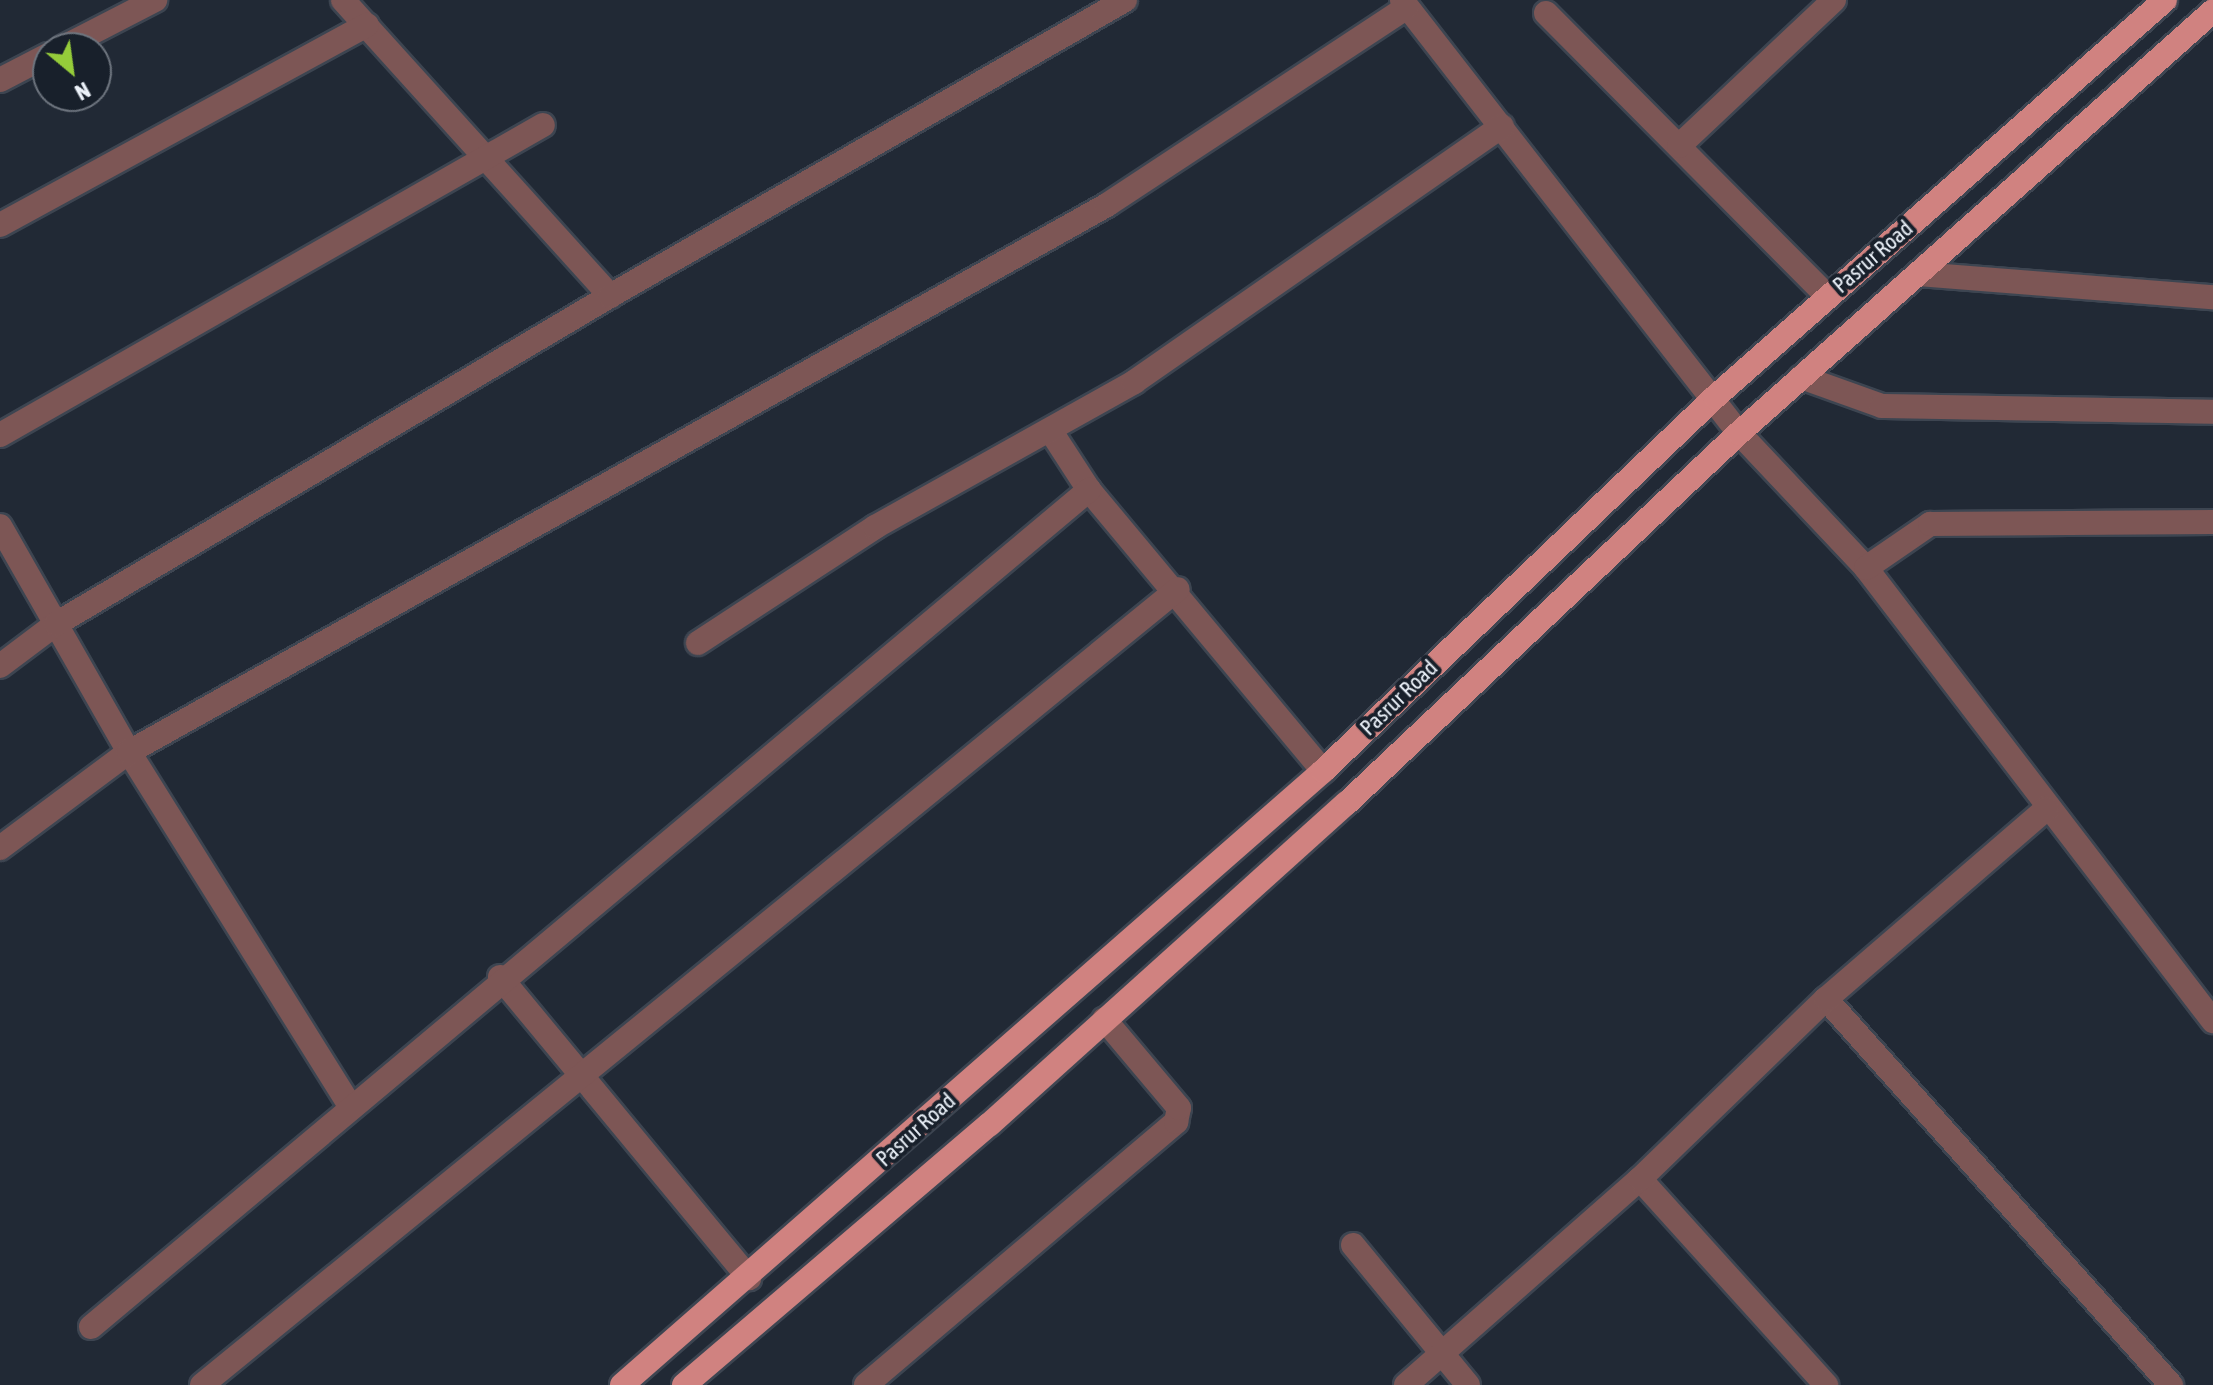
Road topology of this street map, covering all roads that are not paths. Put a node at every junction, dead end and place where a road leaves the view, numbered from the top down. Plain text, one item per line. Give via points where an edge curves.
1 (155, 0) edge
2 (343, 0) edge
3 (1125, 0) edge
4 (1834, 0) edge
5 (2165, 0) edge
6 (1405, 3) edge
7 (2213, 11) edge
8 (1546, 13) dead end
9 (367, 25) junction
10 (93, 32) edge
11 (32, 63) edge
12 (0, 80) edge
13 (543, 125) dead end
14 (1502, 126) junction
15 (1679, 146) junction
16 (492, 158) junction
17 (0, 225) edge
18 (1918, 274) junction
19 (610, 296) junction
20 (1828, 297) junction
21 (2213, 297) edge
22 (1801, 377) junction
23 (1715, 397) junction
24 (2213, 412) edge
25 (1052, 433) junction
26 (1739, 433) junction
27 (0, 435) edge
28 (1089, 490) junction
29 (2213, 522) edge
30 (0, 526) edge
31 (1866, 568) junction
32 (1178, 589) junction
33 (56, 624) junction
34 (698, 643) dead end
35 (0, 666) edge
36 (129, 752) junction
37 (1323, 771) junction
38 (2046, 809) junction
39 (0, 848) edge
40 (500, 977) junction
41 (1826, 999) junction
42 (1104, 1019) junction
43 (2213, 1021) edge
44 (582, 1076) junction
45 (349, 1104) junction
46 (1640, 1179) junction
47 (1353, 1245) dead end
48 (749, 1278) junction
49 (91, 1327) dead end
50 (1442, 1354) junction
51 (202, 1385) edge
52 (622, 1385) edge
53 (684, 1385) edge
54 (866, 1385) edge
55 (1406, 1385) edge
56 (1468, 1385) edge
57 (1826, 1385) edge
58 (2171, 1385) edge

1 - 10 street
2 - 9 street
3 - 19 street
4 - 15 street
5 - 20 main road, Pasrur Road
6 - 14 street
6 - 36 street via 1107,205
7 - 18 main road, Pasrur Road
8 - 15 street
9 - 16 street
9 - 17 street
11 - 12 street
13 - 16 street
14 - 23 street
14 - 25 street
15 - 20 street
16 - 19 street
16 - 27 street
18 - 21 street
18 - 22 main road, Pasrur Road
19 - 33 street
20 - 23 main road, Pasrur Road
22 - 24 street via 1882,406
22 - 26 main road, Pasrur Road
23 - 26 street
23 - 37 main road, Pasrur Road
25 - 28 street
25 - 34 street via 875,527
26 - 31 street
26 - 42 main road, Pasrur Road via 1347,803
28 - 32 street
28 - 40 street
29 - 31 street via 1930,524
30 - 33 street
31 - 38 street
32 - 37 street
32 - 44 street
33 - 35 street
33 - 36 street
36 - 39 street
36 - 45 street
37 - 48 main road, Pasrur Road
38 - 41 street
38 - 43 street
40 - 44 street
40 - 45 street
41 - 46 street
41 - 58 street
42 - 53 main road, Pasrur Road
42 - 54 street via 1179,1108 1176,1122
44 - 48 street
44 - 51 street
45 - 49 street
46 - 50 street
46 - 57 street
47 - 50 street
48 - 52 main road, Pasrur Road
50 - 55 street
50 - 56 street

